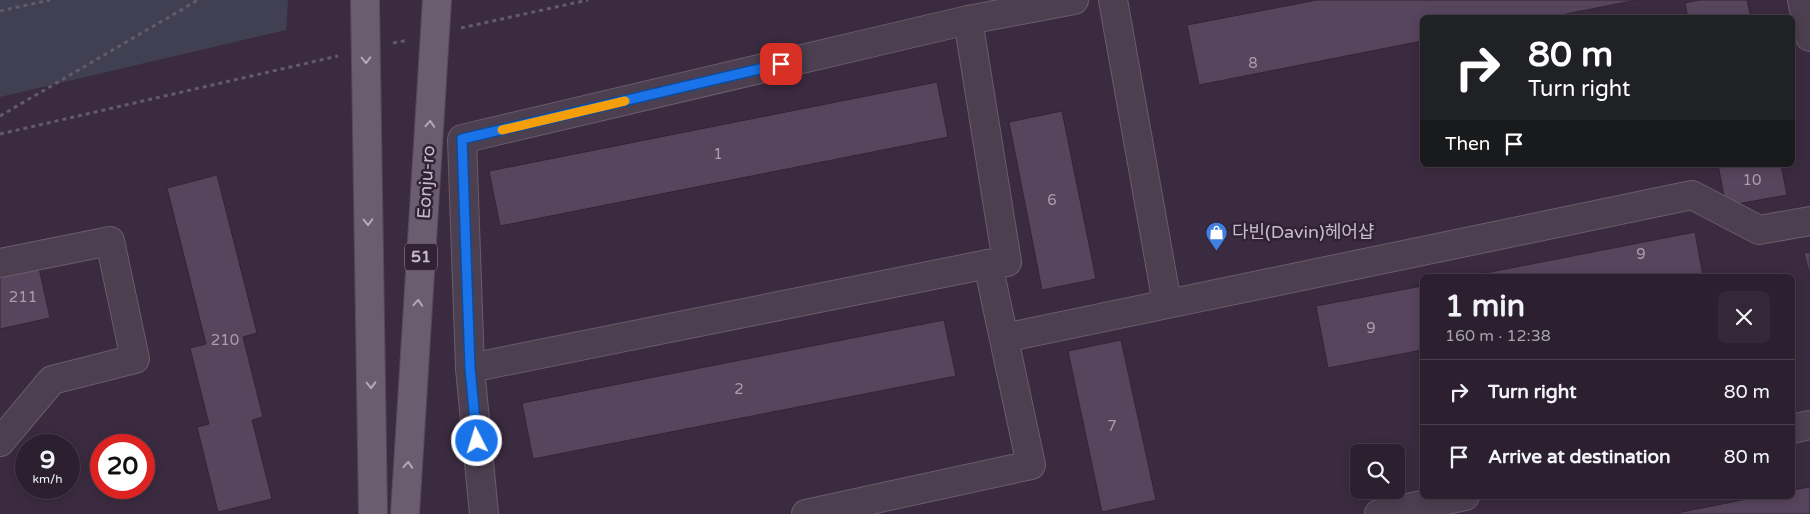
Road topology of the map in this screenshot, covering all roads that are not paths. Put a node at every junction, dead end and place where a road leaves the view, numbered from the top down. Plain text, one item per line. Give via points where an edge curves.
1 (437, 0) edge
2 (1074, 0) edge
3 (1113, 0) edge
4 (1802, 0) edge
5 (365, 6) edge
6 (968, 20) junction
7 (1810, 37) edge
8 (1810, 221) edge
9 (0, 263) edge
10 (988, 264) junction
11 (1167, 303) junction
12 (1004, 338) junction
13 (470, 368) junction
14 (1810, 425) edge
15 (1795, 428) edge
16 (0, 442) edge
17 (1451, 499) edge
18 (372, 514) edge
19 (405, 514) edge
20 (484, 514) edge
21 (806, 514) edge
22 (1379, 514) edge

19 -> 1 main road, Eonju-ro / 51
2 - 6 lane
3 - 11 lane
4 - 7 lane
5 -> 18 main road
6 - 10 lane via 1008,262
6 - 13 lane via 462,139
8 - 11 lane via 1759,230 1692,195
9 - 16 lane via 110,241 136,359 52,380
10 - 12 lane
10 - 13 lane
11 - 12 lane
12 - 21 lane via 1031,465
13 - 20 lane
14 - 15 lane
17 - 22 lane

